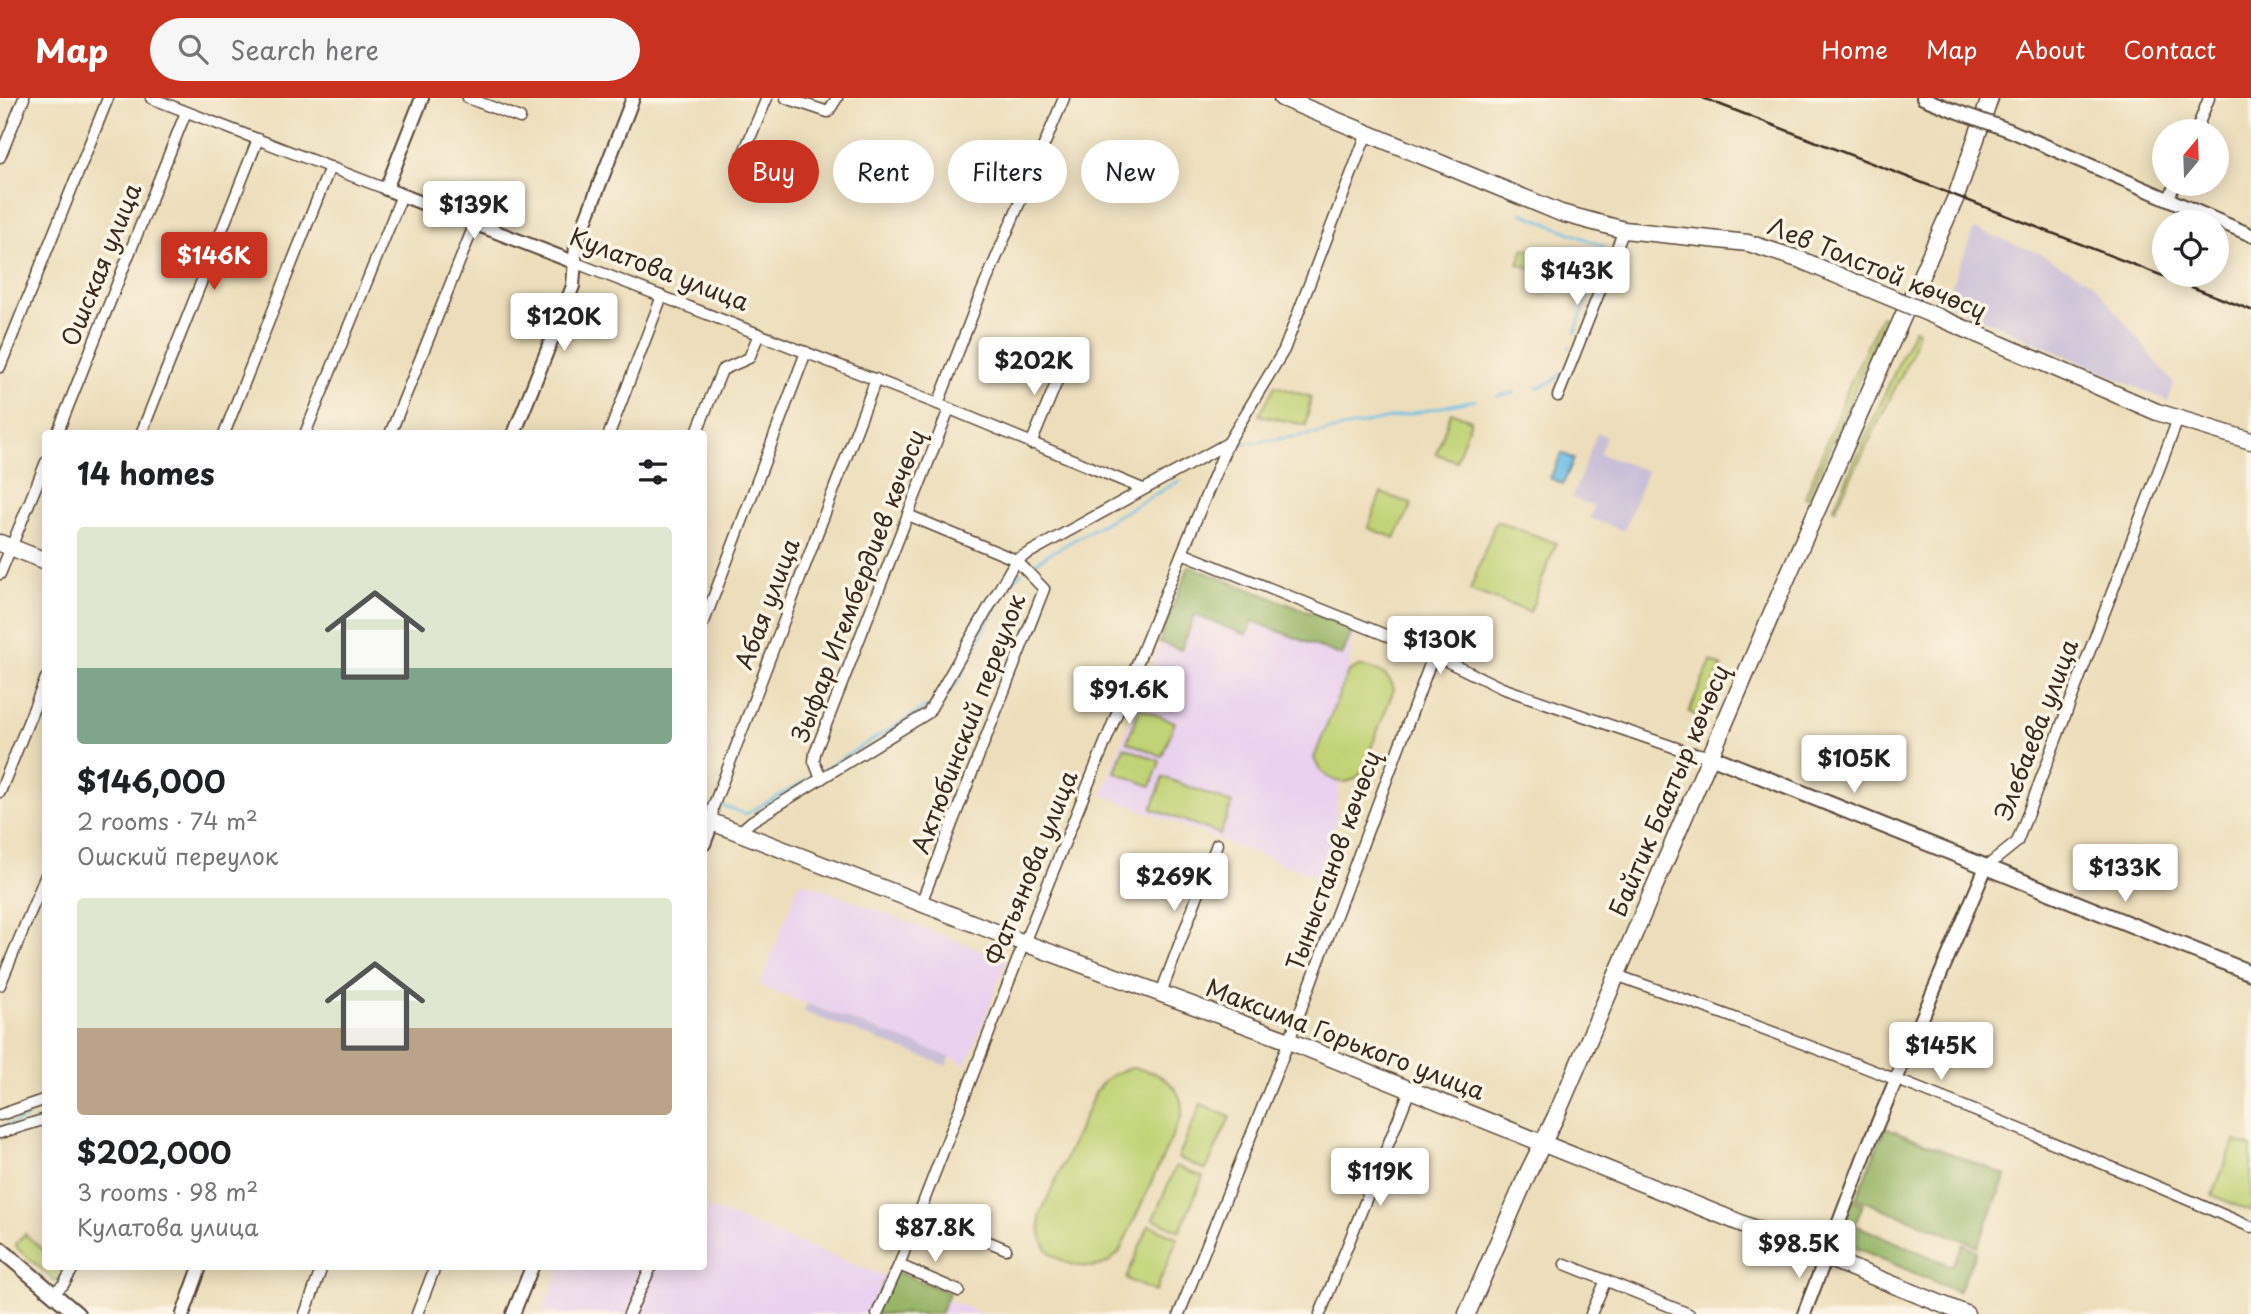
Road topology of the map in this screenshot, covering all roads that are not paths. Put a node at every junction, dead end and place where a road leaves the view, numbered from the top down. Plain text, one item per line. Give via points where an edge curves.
1 (24, 98) edge
2 (108, 98) edge
3 (151, 98) edge
4 (422, 98) edge
5 (468, 98) edge
6 (633, 98) edge
7 (767, 98) edge
8 (786, 98) edge
9 (837, 98) edge
10 (1064, 98) edge
11 (1282, 98) edge
12 (1923, 98) edge
13 (1989, 98) edge
14 (2209, 98) edge
15 (186, 112) junction
16 (520, 118) dead end
17 (2201, 119) edge
18 (1367, 133) junction
19 (258, 139) junction
20 (749, 140) edge
21 (0, 157) edge
22 (330, 167) junction
23 (386, 189) junction
24 (402, 195) junction
25 (2169, 198) joint
26 (475, 223) junction
27 (1624, 230) junction
28 (2251, 235) edge
29 (576, 263) junction
30 (662, 296) junction
31 (759, 334) junction
32 (806, 352) junction
33 (1065, 362) dead end
34 (0, 368) edge
35 (876, 379) junction
36 (1558, 396) dead end
37 (938, 404) junction
38 (949, 409) junction
39 (2178, 419) junction
40 (59, 430) edge
41 (143, 430) edge
42 (226, 430) edge
43 (307, 430) edge
44 (392, 430) edge
45 (516, 430) edge
46 (611, 430) edge
47 (698, 430) edge
48 (2251, 440) edge
49 (1228, 443) junction
50 (1031, 444) junction
51 (42, 469) edge
52 (1143, 489) junction
53 (908, 515) junction
54 (5, 546) edge
55 (1182, 553) junction
56 (42, 560) edge
57 (1016, 560) junction
58 (0, 574) edge
59 (707, 614) edge
60 (1433, 656) junction
61 (42, 688) edge
62 (1710, 756) junction
63 (821, 779) junction
64 (0, 792) edge
65 (708, 821) edge
66 (738, 833) junction
67 (1217, 844) dead end
68 (1986, 867) junction
69 (42, 885) edge
70 (921, 903) junction
71 (1024, 943) junction
72 (2251, 973) edge
73 (1616, 975) junction
74 (0, 985) edge
75 (1161, 993) junction
76 (1289, 1041) junction
77 (1896, 1080) junction
78 (1410, 1090) junction
79 (42, 1099) edge
80 (42, 1104) edge
81 (0, 1115) edge
82 (42, 1120) edge
83 (33, 1122) junction
84 (0, 1133) edge
85 (1541, 1143) junction
86 (919, 1213) junction
87 (2251, 1227) edge
88 (0, 1249) edge
89 (1006, 1249) dead end
90 (1826, 1258) junction
91 (1565, 1264) dead end
92 (899, 1265) junction
93 (72, 1270) edge
94 (200, 1270) edge
95 (321, 1270) edge
96 (434, 1270) edge
97 (531, 1270) edge
98 (650, 1270) edge
99 (1605, 1280) junction
100 (960, 1291) dead end
101 (53, 1293) junction
102 (69, 1312) edge
103 (183, 1314) edge
104 (305, 1314) edge
105 (417, 1314) edge
106 (513, 1314) edge
107 (629, 1314) edge
108 (877, 1314) edge
109 (1179, 1314) edge
110 (1320, 1314) edge
111 (1467, 1314) edge
112 (1591, 1314) edge
113 (1689, 1314) edge
114 (1804, 1314) edge
115 (1966, 1314) edge

1 - 21 street
2 - 34 street
3 - 15 street, Кулатова улица
4 - 23 street
5 - 16 street
6 - 29 street via 576,245
7 - 20 street
8 - 9 street via 828,112
10 - 37 street, Зыфар Игембердиев көчөсү
11 - 18 main road, Лев Толстой көчөсү
12 - 25 street, bridge
13 - 62 main road, Байтик Баатыр көчөсү via 1945,193 1916,286
14 - 17 street
15 - 19 street, Кулатова улица
15 - 40 street, Ошская улица
18 - 27 main road, Лев Толстой көчөсү via 1561,213
18 - 49 street, Фатьянова улица via 1284,350
19 - 22 street, Кулатова улица
19 - 41 street
22 - 23 street, Кулатова улица
22 - 42 street
23 - 24 street, Кулатова улица
24 - 26 street, Кулатова улица
24 - 43 street
25 - 28 street
26 - 29 street, Кулатова улица
26 - 44 street
27 - 36 street
27 - 39 main road, Лев Толстой көчөсү, bridge via 1748,243 1801,260
29 - 30 street, Кулатова улица
29 - 45 street via 573,285
30 - 31 street, Кулатова улица
30 - 46 street
31 - 32 street, Кулатова улица
31 - 47 street via 749,358 722,370
32 - 35 street, Кулатова улица
32 - 59 street
33 - 50 street
35 - 37 street, Кулатова улица
35 - 65 street, Абая улица
37 - 38 street, Кулатова улица
38 - 50 street, Кулатова улица
38 - 53 street, Зыфар Игембердиев көчөсү
39 - 48 main road, Лев Толстой көчөсү
39 - 68 street, Элебаева улица via 2017,842
49 - 52 street
49 - 55 street, Фатьянова улица
50 - 52 street, Кулатова улица
51 - 54 street
52 - 57 street
53 - 57 street, Актюбинский переулок
53 - 63 street, Зыфар Игембердиев көчөсү via 815,753
54 - 56 main road
54 - 58 street
55 - 60 street
55 - 71 street, Фатьянова улица
57 - 63 street via 928,713
57 - 70 street, Актюбинский переулок via 1044,589
60 - 62 street via 1502,688
60 - 76 street, Тыныстанов көчөсү
61 - 64 street
62 - 68 main road
62 - 73 main road, Байтик Баатыр көчөсү
63 - 66 street
65 - 66 main road, Максима Горького улица
66 - 70 main road, Максима Горького улица
67 - 75 street
68 - 72 main road
68 - 77 street, Элебаева улица
69 - 74 street
70 - 71 main road, Максима Горького улица
71 - 75 main road, Максима Горького улица
71 - 86 street, Фатьянова улица
73 - 77 street
73 - 85 main road, Байтик Баатыр көчөсү
75 - 76 main road, Максима Горького улица
76 - 78 main road, Максима Горького улица
76 - 109 street, Тыныстанов көчөсү
77 - 87 street
77 - 90 street, Элебаева улица
78 - 85 main road, Максима Горького улица
78 - 110 street
79 - 81 street
80 - 83 street
82 - 83 street
83 - 84 street
85 - 90 main road, Максима Горького улица
85 - 111 main road, Байтик Баатыр көчөсү
86 - 89 street
86 - 92 street, Фатьянова улица
88 - 101 main road
90 - 114 street, Элебаева улица
90 - 115 main road, Максима Горького улица
91 - 99 street
92 - 100 street
92 - 108 street, Фатьянова улица
93 - 101 street
94 - 103 street
95 - 104 street
96 - 105 street
97 - 106 street
98 - 107 street
99 - 112 street
99 - 113 street
101 - 102 main road

